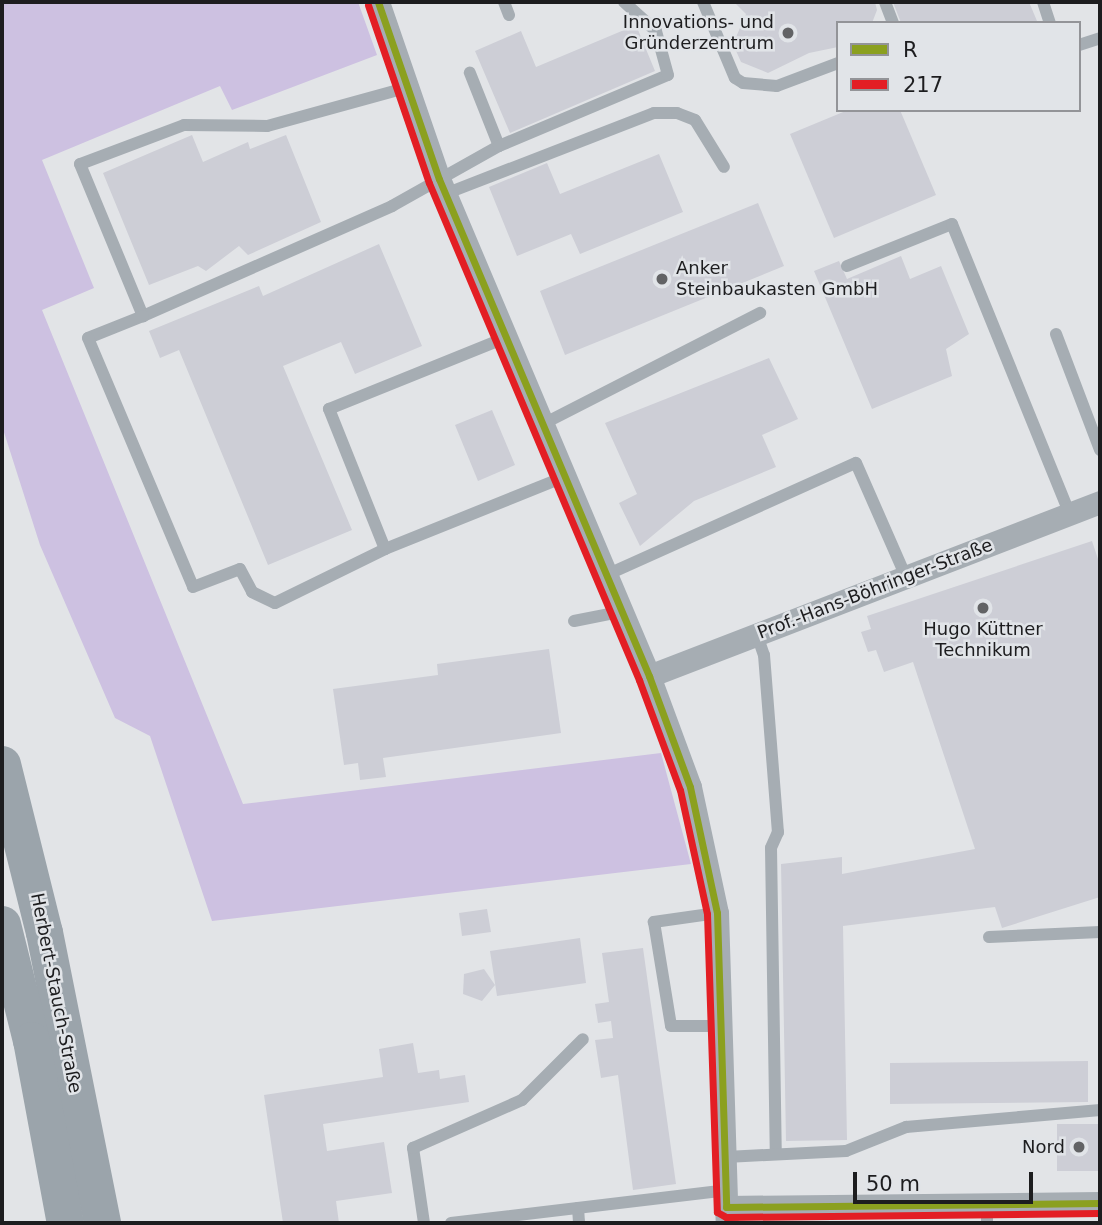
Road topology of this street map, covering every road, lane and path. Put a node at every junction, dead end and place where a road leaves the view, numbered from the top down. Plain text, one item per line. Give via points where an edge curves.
1 (378, 2) edge
2 (504, 2) edge
3 (624, 2) edge
4 (704, 2) edge
5 (885, 2) edge
6 (1042, 2) edge
7 (509, 15) dead end
8 (892, 21) edge
9 (1049, 21) edge
10 (1100, 38) edge
11 (1081, 44) edge
12 (836, 63) edge
13 (470, 73) dead end
14 (409, 87) junction
15 (499, 146) junction
16 (724, 167) dead end
17 (442, 187) junction
18 (847, 266) dead end
19 (760, 313) dead end
20 (143, 316) junction
21 (1056, 334) dead end
22 (507, 337) junction
23 (543, 424) junction
24 (1100, 450) edge
25 (564, 477) junction
26 (1100, 502) edge
27 (1070, 514) junction
28 (385, 549) junction
29 (604, 576) junction
30 (906, 577) junction
31 (620, 612) junction
32 (574, 621) dead end
33 (757, 635) junction
34 (649, 677) junction
35 (2, 764) edge
36 (717, 913) junction
37 (2, 924) edge
38 (1100, 932) edge
39 (989, 937) dead end
40 (722, 1026) junction
41 (583, 1039) dead end
42 (1100, 1110) edge
43 (776, 1154) junction
44 (726, 1157) junction
45 (1100, 1203) edge
46 (726, 1207) edge
47 (578, 1208) junction
48 (987, 1213) edge
49 (65, 1223) edge
50 (102, 1223) edge
51 (424, 1223) edge
52 (451, 1223) edge
53 (579, 1223) edge

1 - 14 street
2 - 7 lane
3 - 15 lane via 656,31 668,75
4 - 12 lane via 735,78 743,83 777,86
5 - 8 lane
6 - 9 lane
10 - 11 lane
13 - 15 lane
14 - 17 street
14 - 20 lane via 267,126 184,125 80,164
15 - 17 lane
16 - 17 lane via 695,120 677,113 654,113
17 - 20 lane
17 - 22 street
18 - 27 lane via 952,224
19 - 23 lane
20 - 28 lane via 88,338 193,587 240,569 252,592 275,603
21 - 24 lane
22 - 23 street
22 - 28 lane via 329,410
23 - 25 street
25 - 28 lane
25 - 29 street
26 - 27 street, Prof.-Hans-Böhringer-Straße
27 - 30 street, Prof.-Hans-Böhringer-Straße
29 - 30 lane via 856,463
29 - 31 street
30 - 33 street, Prof.-Hans-Böhringer-Straße
31 - 32 lane
31 - 34 street
33 - 34 street, Prof.-Hans-Böhringer-Straße
33 - 43 lane via 765,655 778,832 771,848
34 - 36 street via 690,787
35 - 50 main road, Herbert-Stauch-Straße via 44,932
36 - 40 street
36 - 40 lane via 654,922 671,1026
37 - 49 main road, Herbert-Stauch-Straße via 31,1040
38 - 39 lane
40 - 44 street
41 - 51 lane via 522,1100 413,1148
42 - 43 lane via 906,1127 846,1150
43 - 44 lane
44 - 46 street
45 - 48 street
46 - 47 lane
46 - 48 street
47 - 52 lane
47 - 53 lane

